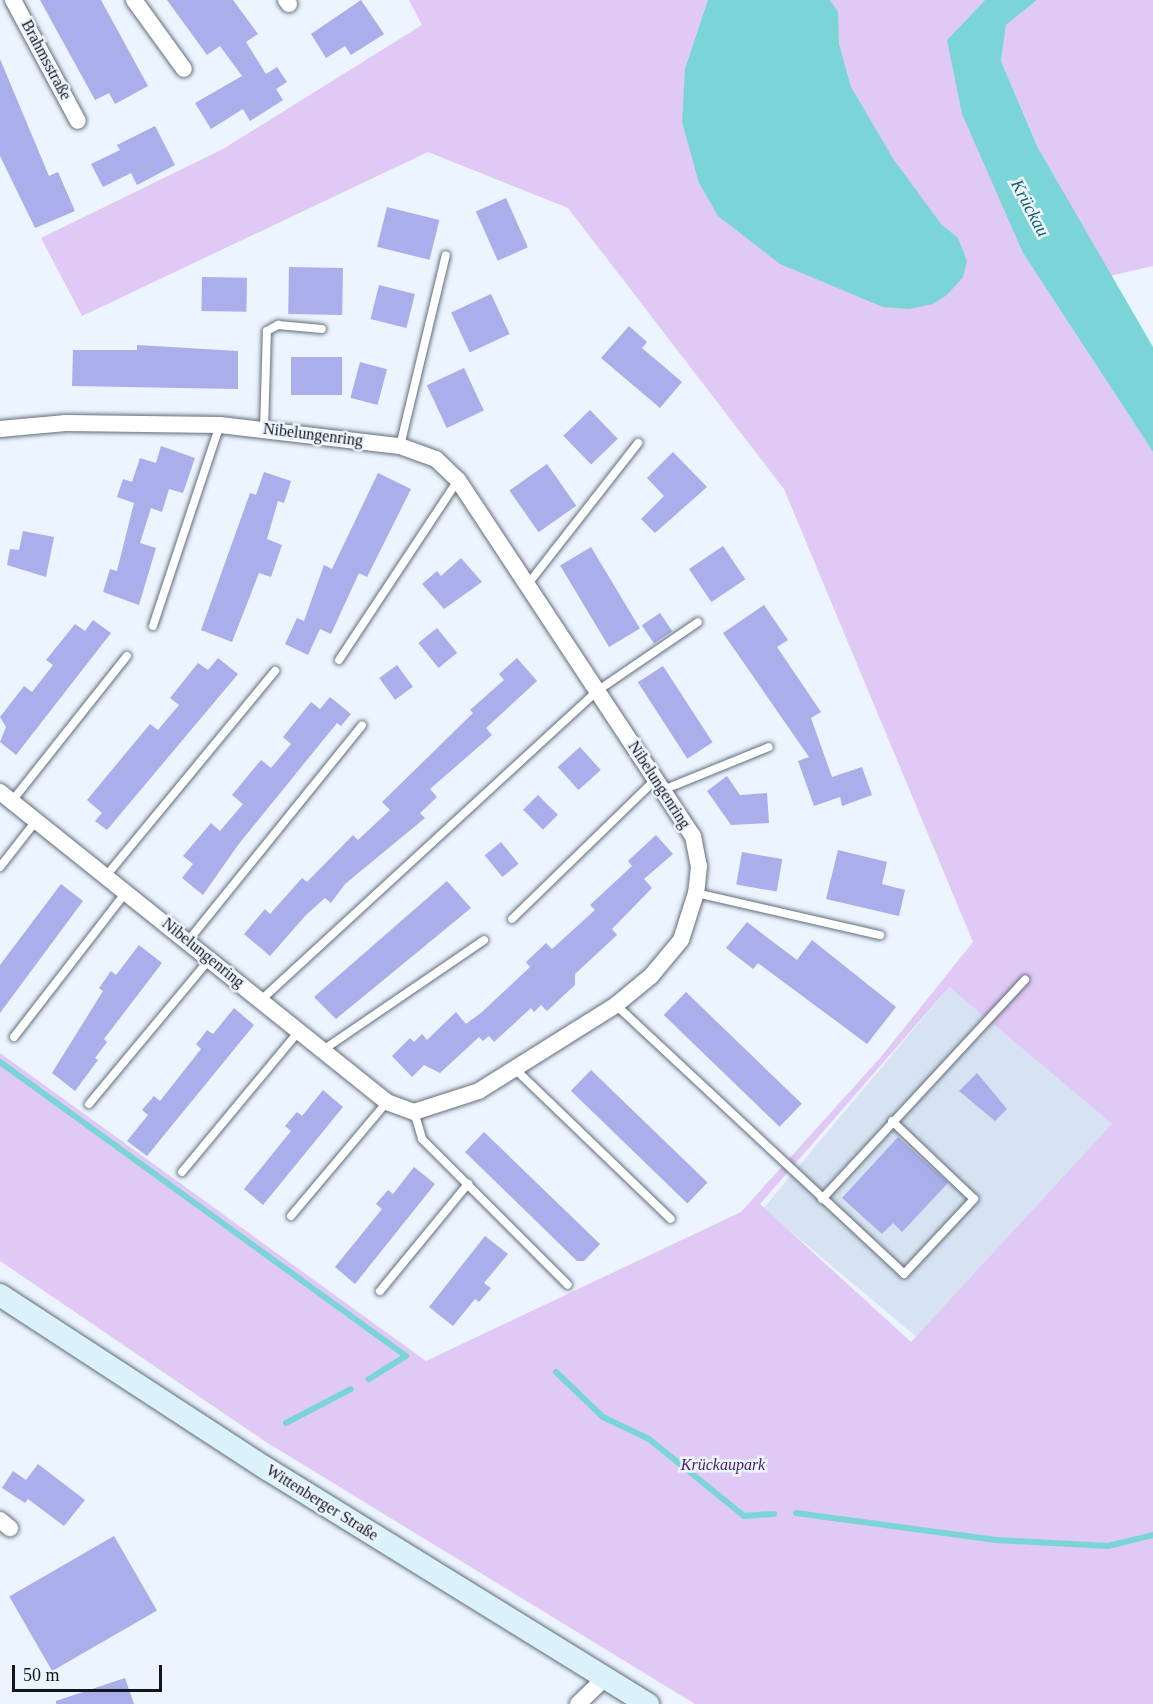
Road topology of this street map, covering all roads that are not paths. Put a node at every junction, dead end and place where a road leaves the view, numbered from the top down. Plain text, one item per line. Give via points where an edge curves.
1 (13, 0) edge
2 (134, 0) edge
3 (184, 69) dead end
4 (78, 121) dead end
5 (446, 255) dead end
6 (322, 329) dead end
7 (220, 425) junction
8 (0, 429) edge
9 (264, 430) junction
10 (638, 443) dead end
11 (400, 446) junction
12 (458, 480) junction
13 (528, 584) junction
14 (698, 622) dead end
15 (153, 626) dead end
16 (127, 656) dead end
17 (339, 660) dead end
18 (275, 671) dead end
19 (597, 691) junction
20 (362, 725) dead end
21 (769, 747) dead end
22 (659, 785) junction
23 (6, 797) edge
24 (36, 821) junction
25 (0, 867) edge
26 (106, 876) junction
27 (127, 892) junction
28 (696, 893) junction
29 (512, 919) dead end
30 (880, 935) dead end
31 (484, 939) dead end
32 (188, 941) junction
33 (210, 959) junction
34 (1025, 980) dead end
35 (261, 1000) junction
36 (616, 1005) junction
37 (299, 1031) junction
38 (14, 1037) dead end
39 (323, 1050) junction
40 (515, 1070) junction
41 (387, 1102) junction
42 (89, 1104) dead end
43 (414, 1112) junction
44 (892, 1121) junction
45 (182, 1172) dead end
46 (468, 1184) junction
47 (822, 1199) junction
48 (291, 1216) dead end
49 (671, 1219) dead end
50 (568, 1285) dead end
51 (380, 1291) dead end
52 (0, 1295) edge
53 (606, 1677) junction
54 (578, 1704) edge
55 (648, 1704) edge

1 - 4 street, Brahmsstraße
2 - 3 street
5 - 11 lane
6 - 9 lane via 270,327
7 - 8 street, Nibelungenring via 66,423
7 - 9 street, Nibelungenring
7 - 15 lane
9 - 11 street, Nibelungenring
10 - 13 lane
11 - 12 street, Nibelungenring via 436,459
12 - 13 street, Nibelungenring
12 - 17 lane
13 - 19 street, Nibelungenring
14 - 19 lane
16 - 23 lane
18 - 26 lane
19 - 22 street, Nibelungenring
19 - 35 lane
20 - 32 lane
21 - 22 lane
22 - 28 street, Nibelungenring via 693,836 699,866
22 - 29 lane
23 - 24 street, Nibelungenring
24 - 25 lane
24 - 26 street, Nibelungenring
26 - 27 street, Nibelungenring
27 - 32 street, Nibelungenring
27 - 38 lane
28 - 30 lane
28 - 36 street, Nibelungenring via 681,939 651,976
31 - 39 lane
32 - 33 street, Nibelungenring
33 - 35 street, Nibelungenring
33 - 42 lane
34 - 44 lane
35 - 37 street, Nibelungenring
36 - 40 street, Nibelungenring
36 - 47 lane
37 - 39 street, Nibelungenring
37 - 45 lane
39 - 41 street, Nibelungenring
40 - 43 street, Nibelungenring via 449,1104
40 - 49 lane
41 - 43 street, Nibelungenring
41 - 48 lane
43 - 46 lane via 422,1139
44 - 47 lane
44 - 47 lane via 975,1198 904,1274
46 - 50 lane
46 - 51 lane
52 - 53 main road, Wittenberger Straße via 267,1469
53 - 54 street
53 - 55 main road, Wittenberger Straße

